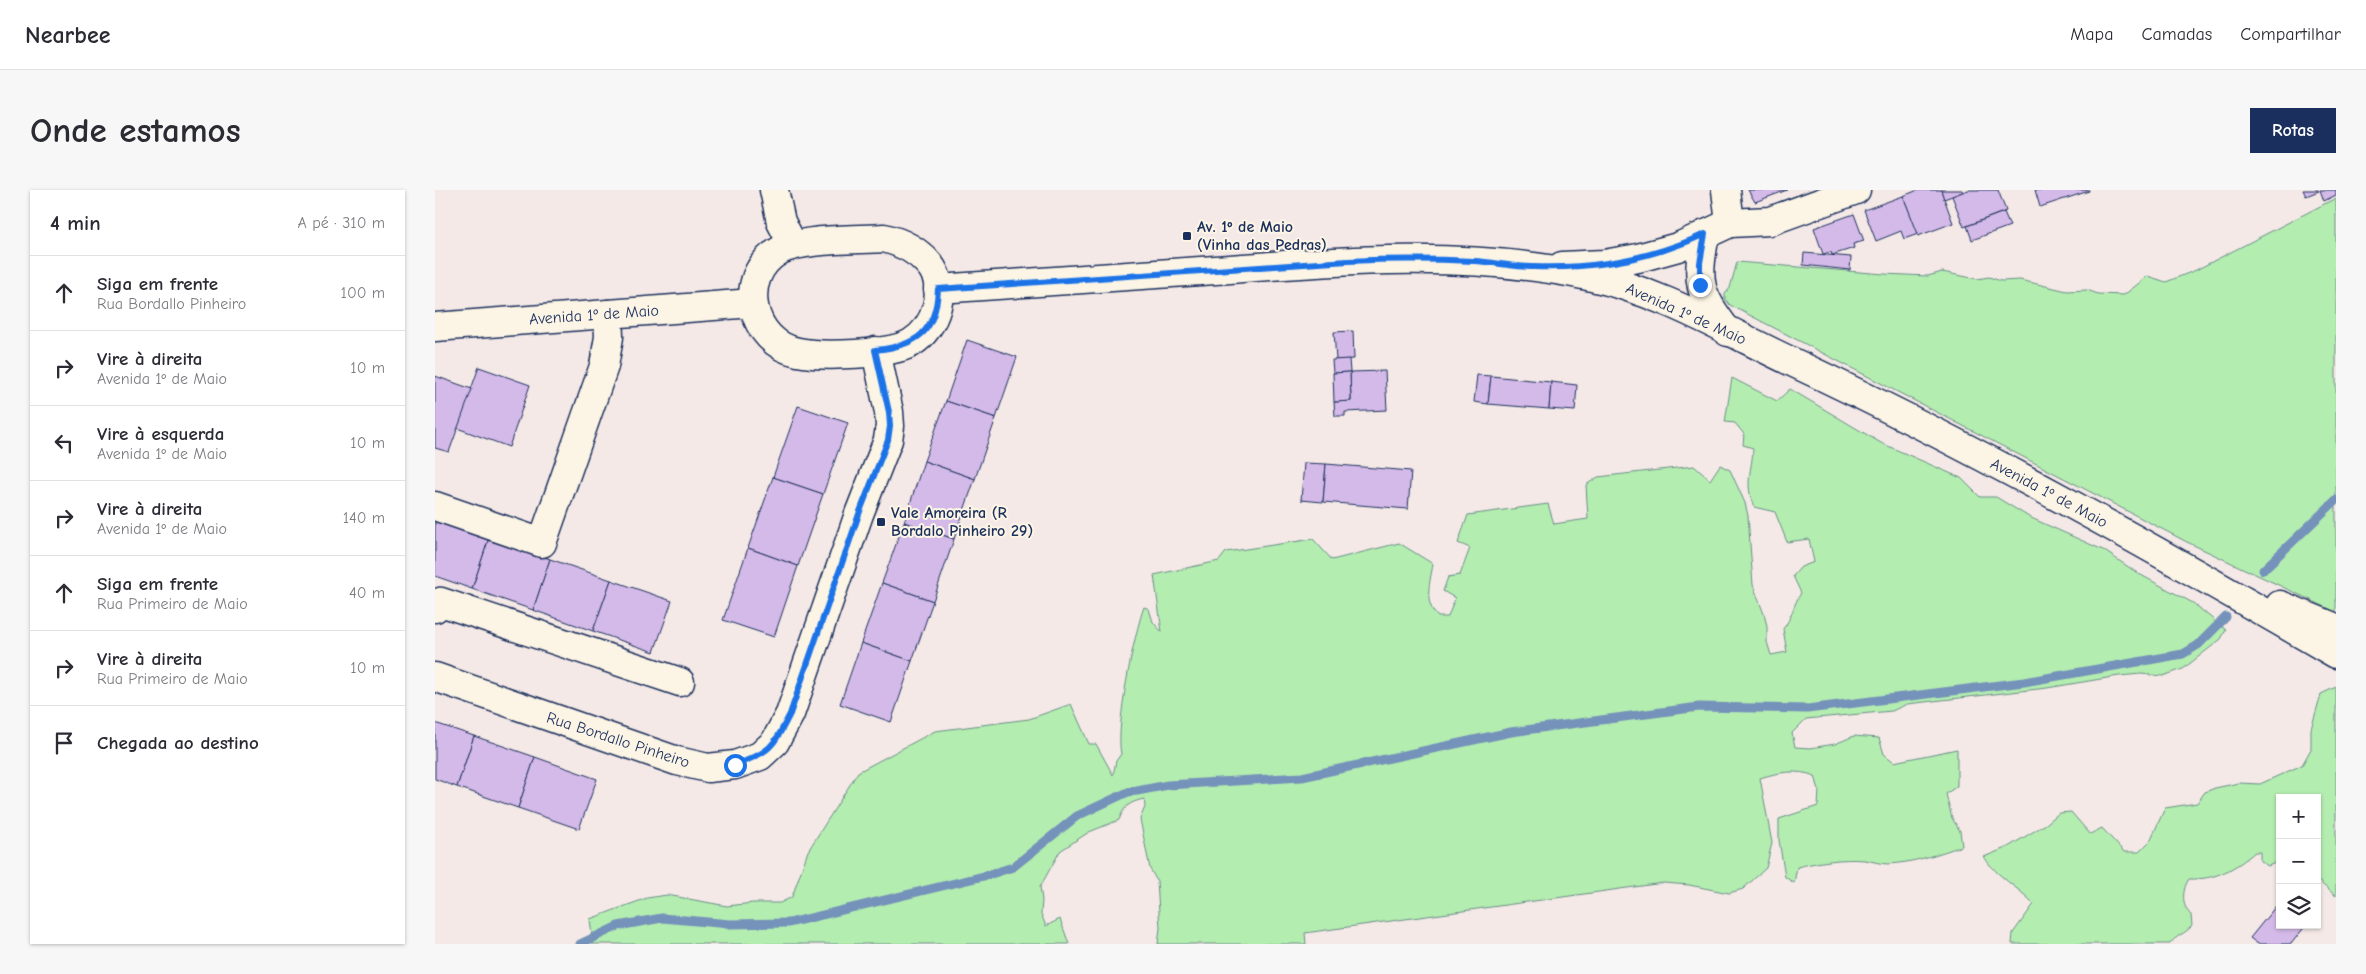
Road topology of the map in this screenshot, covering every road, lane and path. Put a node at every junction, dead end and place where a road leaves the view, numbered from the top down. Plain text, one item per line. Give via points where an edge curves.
1 (774, 190) edge
2 (1726, 190) edge
3 (1856, 190) edge
4 (1730, 223) junction
5 (1705, 234) junction
6 (793, 245) junction
7 (1534, 267) junction
8 (938, 289) junction
9 (753, 303) junction
10 (608, 314) junction
11 (435, 327) edge
12 (1728, 332) junction
13 (875, 350) junction
14 (435, 506) edge
15 (2175, 561) junction
16 (435, 608) edge
17 (2336, 628) edge
18 (2336, 654) edge
19 (435, 677) edge
20 (680, 682) dead end

1 - 6 main road via 781,222
2 - 4 main road
3 - 4 main road via 1770,221
4 - 5 main road
5 - 7 main road via 1678,247 1604,264
5 - 12 main road via 1700,285
6 - 8 main road via 884,238 899,242 917,252 930,265
6 - 9 main road via 778,252 761,268 755,280
7 - 8 main road, Avenida 1º de Maio via 1477,261 1348,261
7 - 12 main road, Avenida 1º de Maio via 1639,289
8 - 13 main road via 937,308 924,332 898,348
9 - 10 main road, Avenida 1º de Maio
9 - 13 main road via 757,320 767,335 793,351 813,356
10 - 11 main road, Avenida 1º de Maio
10 - 14 main road via 608,350 542,543
12 - 15 main road, Avenida 1º de Maio via 1880,403
13 - 19 main road, Rua Bordallo Pinheiro via 889,412 888,440 790,714 775,742 760,756 735,765 708,768 677,761
15 - 17 main road, Avenida 1º de Maio
15 - 18 main road, Avenida 1º de Maio
16 - 20 main road via 441,602

